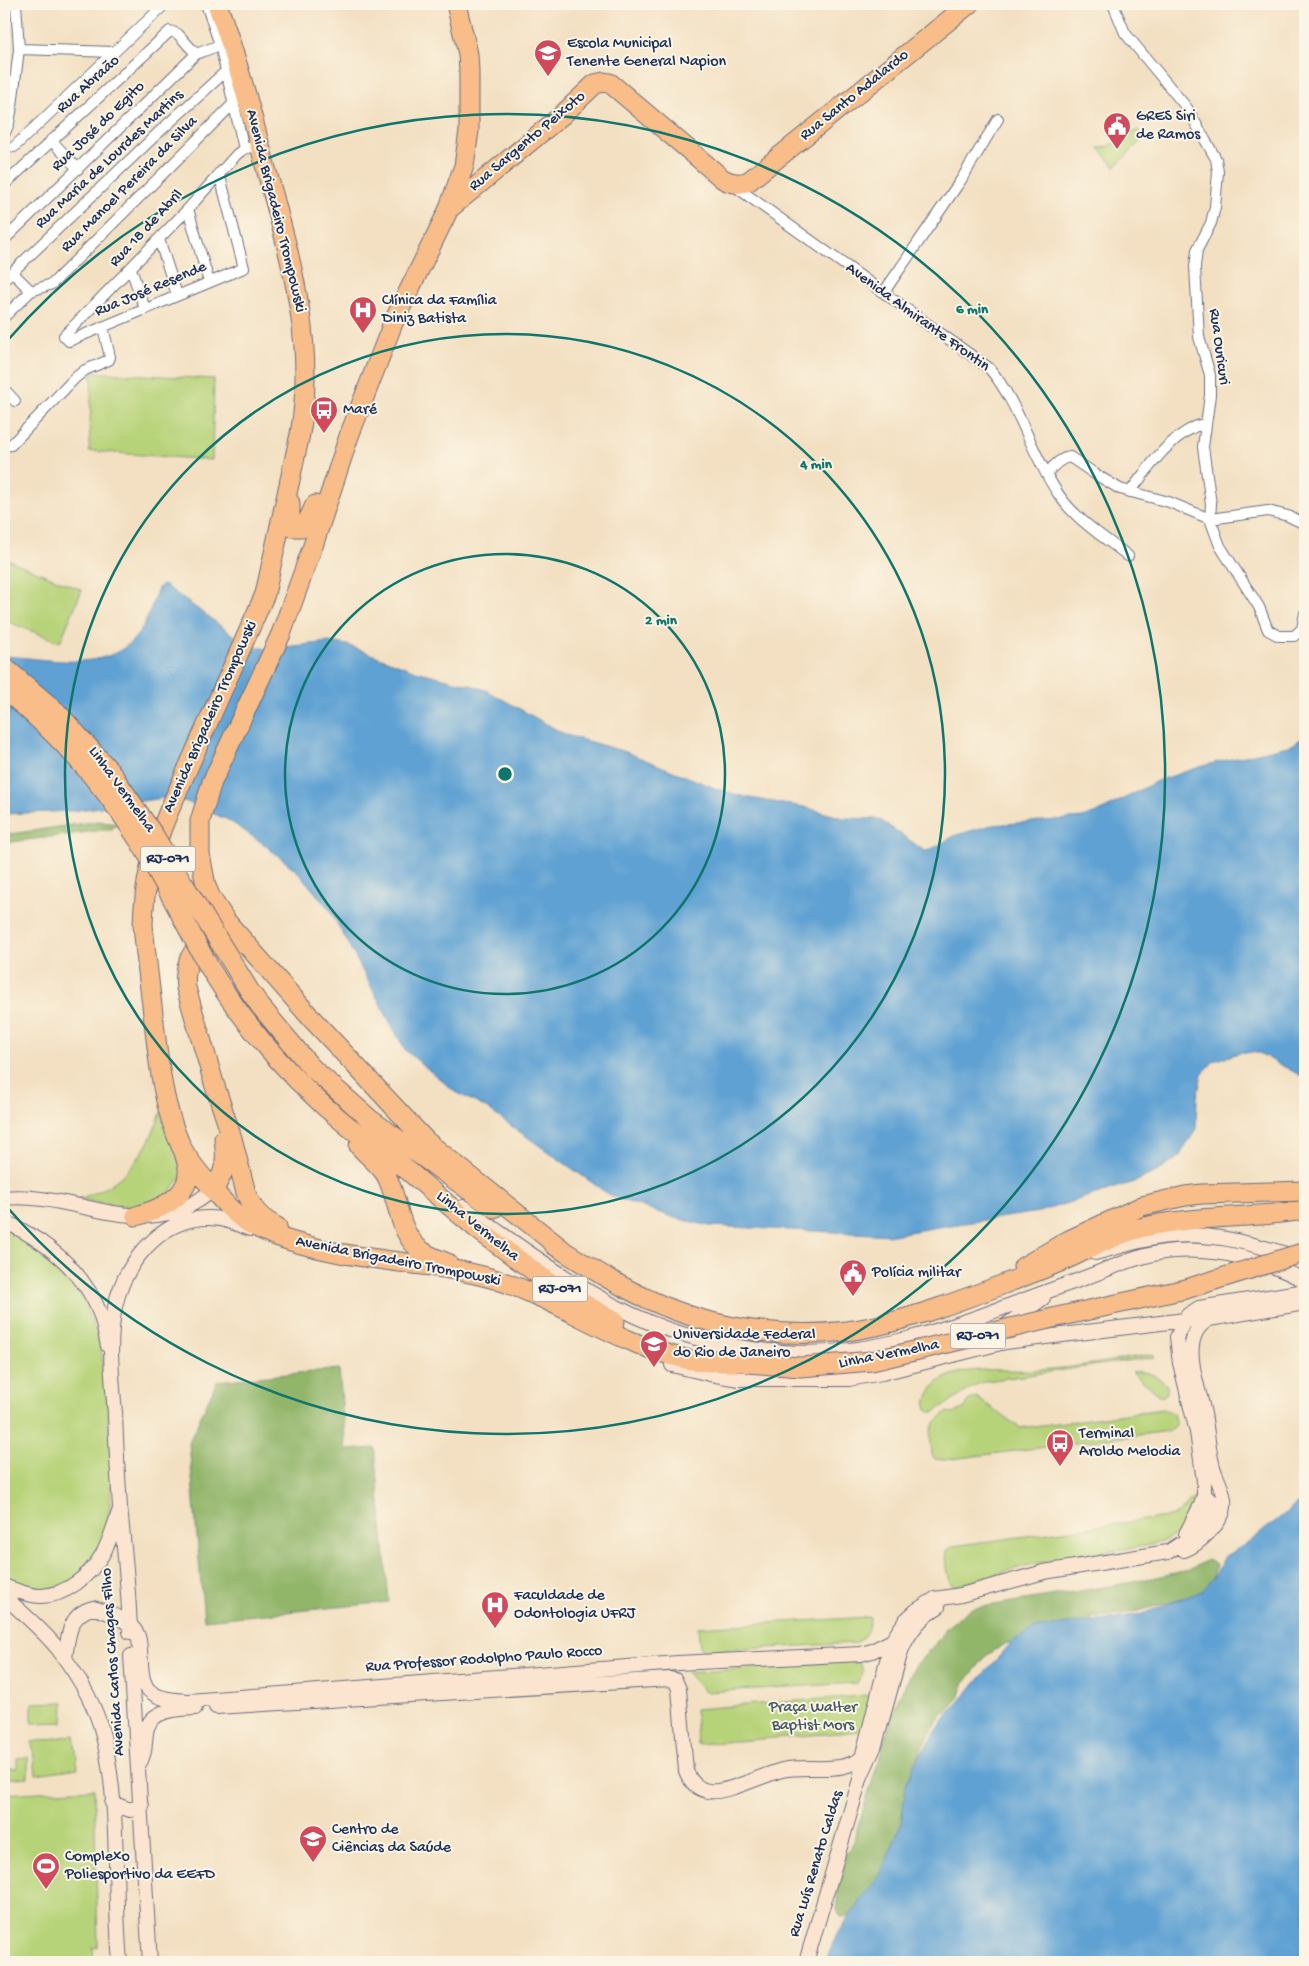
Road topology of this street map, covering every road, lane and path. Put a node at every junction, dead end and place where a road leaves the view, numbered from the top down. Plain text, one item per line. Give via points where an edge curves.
1 (16, 4) edge
2 (165, 4) edge
3 (215, 4) edge
4 (456, 4) edge
5 (969, 4) edge
6 (1113, 4) edge
7 (220, 45) junction
8 (19, 49) junction
9 (114, 52) junction
10 (196, 54) junction
11 (232, 66) junction
12 (610, 83) joint
13 (240, 98) junction
14 (998, 120) dead end
15 (4, 135) edge
16 (51, 140) junction
17 (14, 147) dead end
18 (252, 147) junction
19 (78, 169) junction
20 (219, 173) junction
21 (4, 186) edge
22 (742, 186) junction
23 (188, 209) junction
24 (448, 210) junction
25 (4, 240) edge
26 (159, 240) junction
27 (131, 269) junction
28 (12, 272) junction
29 (4, 280) edge
30 (209, 282) junction
31 (31, 290) junction
32 (884, 292) junction
33 (177, 296) junction
34 (146, 309) junction
35 (4, 317) edge
36 (103, 326) junction
37 (69, 341) joint
38 (368, 388) junction
39 (4, 390) edge
40 (15, 401) dead end
41 (1206, 424) junction
42 (4, 446) edge
43 (291, 472) junction
44 (1046, 474) junction
45 (1130, 492) junction
46 (1210, 519) junction
47 (1305, 524) edge
48 (1128, 556) dead end
49 (1305, 613) edge
50 (4, 668) edge
51 (4, 689) edge
52 (312, 1019) junction
53 (214, 1083) junction
54 (324, 1106) junction
55 (182, 1148) junction
56 (400, 1164) junction
57 (213, 1189) junction
58 (1305, 1191) edge
59 (4, 1198) edge
60 (1305, 1210) edge
61 (136, 1216) junction
62 (4, 1221) edge
63 (276, 1237) junction
64 (319, 1248) junction
65 (564, 1251) junction
66 (1305, 1252) edge
67 (1065, 1260) junction
68 (1305, 1261) edge
69 (492, 1279) junction
70 (1305, 1281) edge
71 (1065, 1284) junction
72 (1305, 1291) edge
73 (984, 1292) junction
74 (1305, 1302) edge
75 (564, 1310) junction
76 (1209, 1319) junction
77 (1184, 1320) junction
78 (1138, 1326) junction
79 (1178, 1340) junction
80 (958, 1354) junction
81 (111, 1359) junction
82 (744, 1363) junction
83 (120, 1507) junction
84 (1168, 1552) junction
85 (4, 1586) edge
86 (961, 1595) junction
87 (4, 1596) edge
88 (130, 1624) junction
89 (892, 1641) junction
90 (65, 1659) junction
91 (875, 1745) junction
92 (862, 1758) junction
93 (138, 1766) junction
94 (861, 1776) junction
95 (112, 1803) junction
96 (142, 1806) junction
97 (120, 1962) edge
98 (150, 1962) edge
99 (806, 1962) edge

1 - 8 street
2 - 9 street
3 - 7 street
3 - 11 highway, Avenida Brigadeiro Trompowski
4 - 24 highway, Avenida Brigadeiro Trompowski via 469,72 469,131 464,166
5 - 22 highway, Rua Santo Adalardo
6 - 41 street, Rua Ouricuri via 1125,33 1187,108 1216,159 1215,207 1197,250 1195,267 1200,342 1210,375
7 - 10 street, Rua José do Egito
7 - 11 street
8 - 9 street
8 - 15 street via 12,106
9 - 17 street
10 - 16 street, Rua Abraão via 178,34 170,31
10 - 19 street, Rua José do Egito
11 - 13 highway, Avenida Brigadeiro Trompowski
11 - 28 street, Rua Maria de Lourdes Martins
12 - 22 highway, Avenida Almirante Frontin
12 - 24 highway, Rua Sargento Peixoto via 595,84
13 - 18 highway, Avenida Brigadeiro Trompowski
13 - 31 street, Rua Manoel Pereira da Silva via 52,284
14 - 32 street
16 - 19 street
16 - 21 street, Rua Abraão
18 - 20 street, Rua 18 de Abril via 237,154
18 - 43 highway, Avenida Brigadeiro Trompowski via 281,221 301,315 306,382
19 - 25 street, Rua José do Egito
20 - 23 street, Rua 18 de Abril
20 - 30 street, Rua José Resende via 244,268
22 - 32 street, Avenida Almirante Frontin
23 - 26 street, Rua 18 de Abril
23 - 30 street
24 - 38 highway, Avenida Brigadeiro Trompowski via 393,323
26 - 27 street, Rua 18 de Abril
26 - 33 street
27 - 34 street
27 - 37 street, Rua 18 de Abril via 64,336
28 - 29 street, Rua Maria de Lourdes Martins
28 - 31 street
30 - 33 street, Rua José Resende
31 - 35 street
32 - 44 street, Avenida Almirante Frontin via 989,368 1006,394
33 - 34 street, Rua José Resende
34 - 36 street, Rua José Resende
36 - 37 street, Rua José Resende
36 - 42 street via 109,360 75,378 11,445
38 - 43 highway via 350,410 308,523 301,529 294,527 290,520
38 - 52 highway, Avenida Brigadeiro Trompowski via 280,634 204,802 199,836 204,876 211,898 226,921
39 - 40 street
41 - 45 street via 1190,430 1167,448
41 - 46 street, Rua Ouricuri via 1203,447
43 - 55 highway, Avenida Brigadeiro Trompowski via 269,580 260,606 168,813 146,879 143,925 162,1086
44 - 45 street via 1058,462 1070,457 1108,483
44 - 48 street, Avenida Almirante Frontin via 1068,506
45 - 46 street via 1169,502
46 - 47 street via 1268,511
46 - 49 street, Rua Ouricuri via 1220,546 1259,607 1268,630 1279,636 1294,636 1302,629
50 - 65 highway, Linha Vermelha / RJ-071, bridge via 57,712 110,770 249,990 311,1067 371,1120 480,1199
51 - 54 highway, Linha Vermelha / RJ-071, bridge via 62,741 112,801 157,870 228,996 274,1056
52 - 53 highway via 264,981 230,946 214,941 201,944 191,956 184,975
52 - 65 highway, Linha Vermelha via 426,1141
53 - 57 highway via 226,1160
53 - 64 highway via 249,1202 268,1222
54 - 56 highway, Linha Vermelha / RJ-071
54 - 69 highway via 386,1175 414,1245 431,1256
55 - 57 highway, Avenida Brigadeiro Trompowski
55 - 61 highway via 189,1170 183,1188 165,1205
56 - 71 street, Linha Vermelha via 551,1267 628,1312 674,1331 739,1347 803,1353 860,1350 968,1321
56 - 82 highway, Linha Vermelha / RJ-071 via 477,1229 573,1298 635,1331 710,1357
57 - 61 street via 163,1216
57 - 63 highway, Avenida Brigadeiro Trompowski via 239,1216
58 - 73 highway via 1202,1194 1142,1206 1069,1240
59 - 61 street via 36,1198
60 - 67 highway, Linha Vermelha / RJ-071 via 1139,1228
62 - 81 street, Avenida Carlos Chagas Filho via 57,1253 85,1284 101,1317
63 - 64 highway, Avenida Brigadeiro Trompowski
63 - 81 street, Avenida Carlos Chagas Filho via 216,1218 197,1218 164,1232 141,1253 118,1295
64 - 69 highway, Avenida Brigadeiro Trompowski via 445,1268
65 - 73 highway, Linha Vermelha / RJ-071 via 621,1286 680,1313 713,1322 778,1332 810,1333 873,1326 906,1319
66 - 82 highway, Linha Vermelha / RJ-071, bridge via 1186,1289 872,1361 801,1367
67 - 68 street, bridge via 1168,1236 1201,1235 1235,1240
67 - 73 highway, Linha Vermelha / RJ-071
69 - 75 highway, Avenida Brigadeiro Trompowski via 540,1296
70 - 71 street, bridge via 1236,1256 1172,1251
71 - 80 street via 993,1335
72 - 77 street, Avenida Brigadeiro Trompowski via 1202,1307
74 - 76 street, Avenida Brigadeiro Trompowski
75 - 80 street, Avenida Brigadeiro Trompowski via 648,1357 739,1379 849,1379
75 - 82 highway via 680,1358
76 - 77 street, Avenida Brigadeiro Trompowski
76 - 84 street via 1200,1326 1193,1339 1192,1361 1212,1464 1224,1507 1220,1519 1192,1547
77 - 78 street, Avenida Brigadeiro Trompowski
77 - 79 street
78 - 79 street via 1157,1329
78 - 80 street, Avenida Brigadeiro Trompowski via 1005,1342
79 - 84 street via 1180,1364 1199,1446 1204,1495 1213,1503 1212,1514 1188,1539
81 - 83 street, Avenida Carlos Chagas Filho
83 - 85 street via 103,1553 69,1588 40,1596
83 - 88 street, Avenida Carlos Chagas Filho
84 - 86 street via 1053,1570
86 - 89 street via 935,1599 922,1606 906,1620
86 - 91 street, Rua Luís Renato Caldas via 926,1614 905,1640
87 - 90 street, Avenida Carlos Chagas Filho via 48,1637
88 - 89 street, Rua Professor Rodolpho Paulo Rocco via 139,1638 146,1688 166,1699 189,1701 678,1663 861,1654
88 - 90 street via 101,1610 93,1608 82,1612 72,1622
88 - 93 street, Avenida Carlos Chagas Filho
89 - 92 street, Rua Luís Renato Caldas
90 - 95 street, Avenida Carlos Chagas Filho via 88,1696 103,1734
91 - 92 street
91 - 94 street, Rua Luís Renato Caldas
92 - 93 street, Rua Professor Rodolpho Paulo Rocco via 844,1766 783,1770 722,1791 702,1789 692,1782 686,1771 679,1689 675,1680 670,1679 180,1709 159,1715 149,1725 146,1749
92 - 94 street, Rua Luís Renato Caldas
93 - 96 street, Avenida Carlos Chagas Filho
94 - 99 street, Rua Luís Renato Caldas
95 - 96 street via 130,1810
95 - 97 street, Avenida Carlos Chagas Filho
96 - 98 street, Avenida Carlos Chagas Filho

